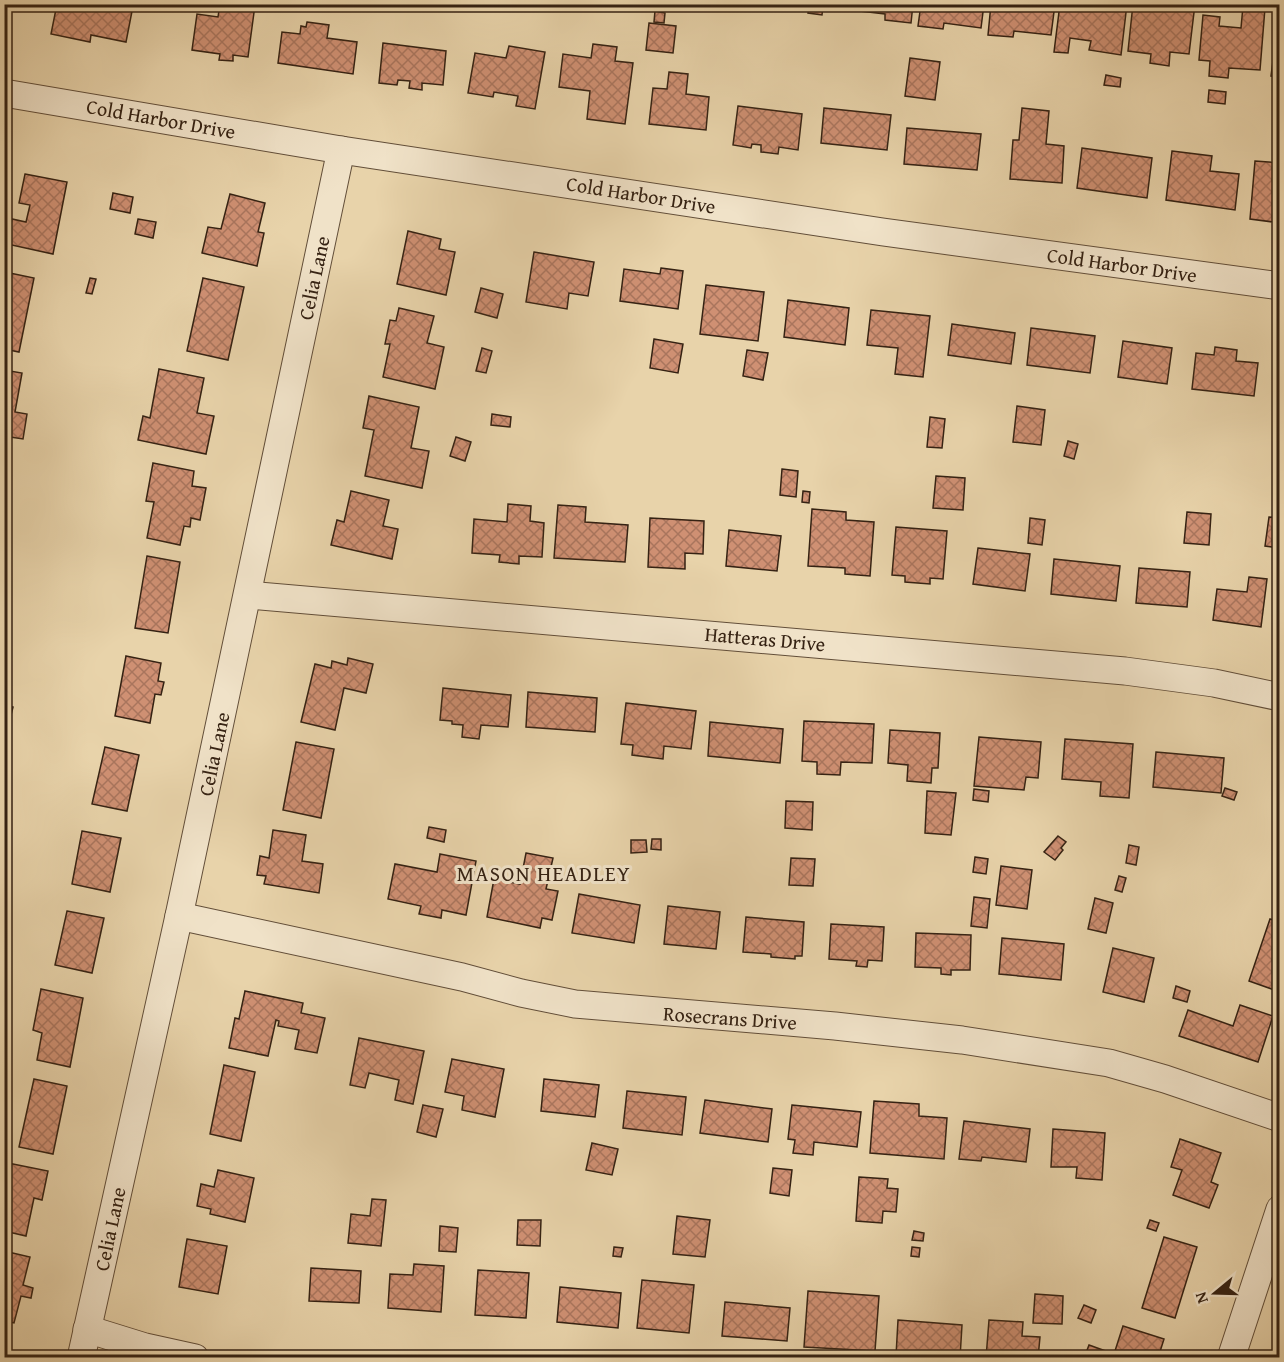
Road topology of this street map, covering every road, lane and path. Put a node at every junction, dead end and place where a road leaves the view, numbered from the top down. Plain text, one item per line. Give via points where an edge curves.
1 (4, 93) edge
2 (341, 150) junction
3 (1280, 286) edge
4 (248, 595) junction
5 (1280, 697) edge
6 (179, 916) junction
7 (1280, 1118) edge
8 (1280, 1209) edge
9 (87, 1329) junction
10 (81, 1358) edge
11 (195, 1358) edge
12 (1232, 1358) edge

1 - 2 street, Cold Harbor Drive
2 - 3 street, Cold Harbor Drive via 872,230
2 - 4 street, Celia Lane
4 - 5 street, Hatteras Drive via 1125,671
4 - 6 street, Celia Lane
6 - 7 street, Rosecrans Drive via 575,1004 962,1040 1109,1063
6 - 9 street, Celia Lane
8 - 12 street
9 - 10 street, Celia Lane
9 - 11 street

